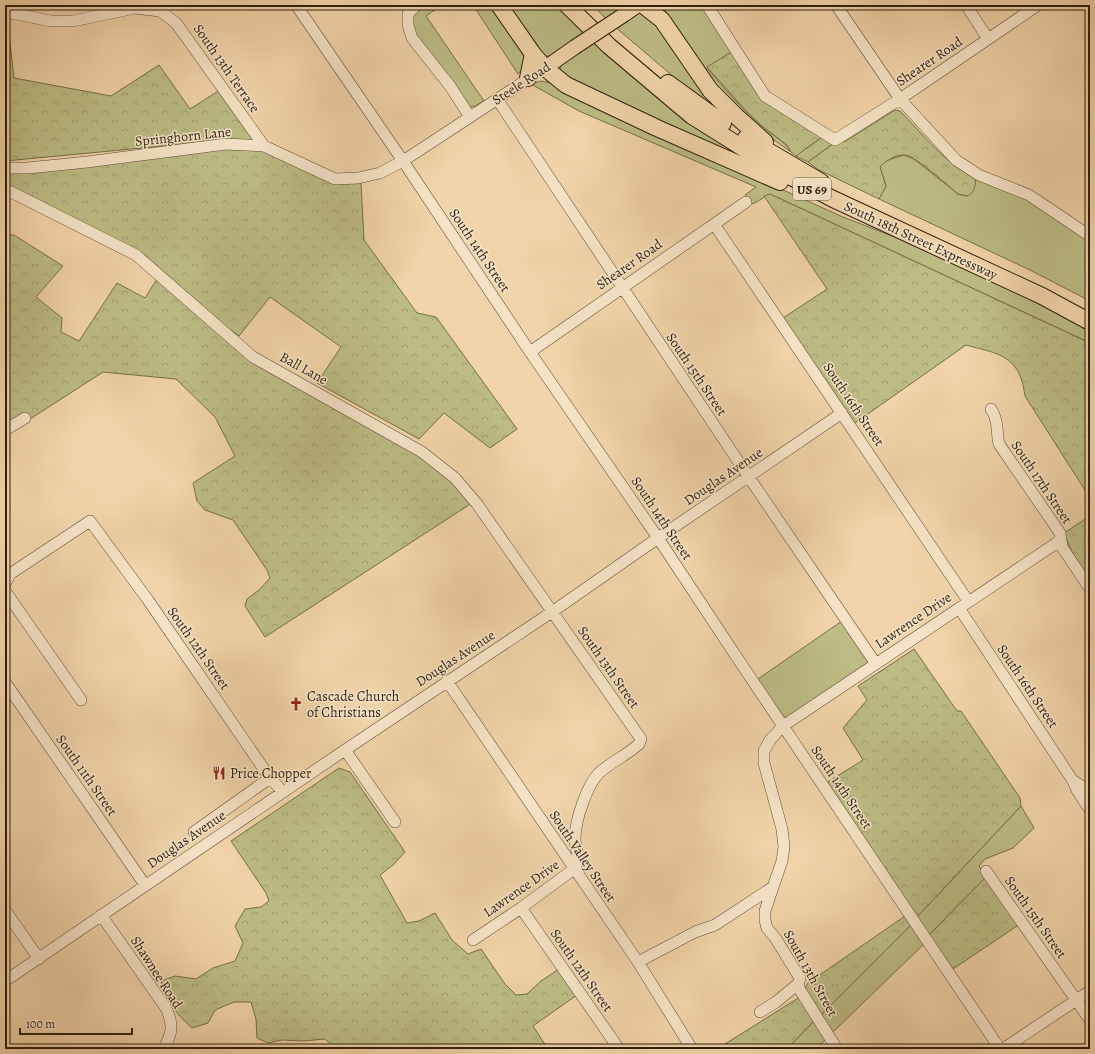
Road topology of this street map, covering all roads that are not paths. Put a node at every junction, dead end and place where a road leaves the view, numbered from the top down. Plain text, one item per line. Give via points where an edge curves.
1 (296, 5) edge
2 (416, 5) edge
3 (499, 5) edge
4 (567, 5) edge
5 (582, 5) edge
6 (638, 5) edge
7 (643, 5) edge
8 (707, 5) edge
9 (836, 5) edge
10 (966, 5) edge
11 (1038, 5) edge
12 (661, 12) edge
13 (5, 15) edge
14 (988, 39) junction
15 (533, 54) junction
16 (545, 68) junction
17 (528, 78) junction
18 (497, 99) junction
19 (900, 99) junction
20 (470, 117) junction
21 (264, 146) junction
22 (403, 161) junction
23 (792, 165) junction
24 (5, 168) edge
25 (5, 189) edge
26 (833, 199) junction
27 (746, 202) dead end
28 (714, 224) junction
29 (1090, 236) edge
30 (622, 287) junction
31 (1090, 310) edge
32 (1090, 322) edge
33 (530, 352) junction
34 (991, 409) dead end
35 (842, 413) junction
36 (25, 418) dead end
37 (5, 430) edge
38 (748, 476) junction
39 (658, 538) junction
40 (1061, 540) junction
41 (5, 584) edge
42 (1090, 589) edge
43 (5, 590) edge
44 (963, 605) junction
45 (552, 612) junction
46 (876, 664) junction
47 (447, 681) junction
48 (5, 682) edge
49 (81, 700) dead end
50 (783, 726) junction
51 (640, 739) joint
52 (345, 750) junction
53 (270, 778) junction
54 (1073, 780) junction
55 (283, 792) junction
56 (1090, 792) edge
57 (1090, 810) edge
58 (395, 822) dead end
59 (194, 832) dead end
60 (574, 869) junction
61 (986, 871) dead end
62 (145, 885) junction
63 (773, 887) junction
64 (521, 908) junction
65 (5, 910) edge
66 (101, 916) junction
67 (473, 940) dead end
68 (39, 959) junction
69 (638, 962) junction
70 (5, 981) edge
71 (798, 984) junction
72 (1090, 991) edge
73 (1076, 1000) junction
74 (760, 1012) dead end
75 (1090, 1020) edge
76 (164, 1049) edge
77 (620, 1049) edge
78 (692, 1049) edge
79 (837, 1049) edge
80 (1000, 1049) edge
81 (1003, 1049) edge

1 - 22 street, South 14th Street
2 - 20 street via 408,14 412,38 450,86
3 - 15 highway
4 - 26 highway, South 18th Street Expressway / US 69 via 609,46 692,116 768,165
5 - 23 highway, South 18th Street Expressway / US 69 via 627,49 663,79 748,140
6 - 16 main road, Steele Road, bridge
7 - 12 highway
8 - 19 street, Shearer Road via 765,96 835,140
9 - 19 street
10 - 14 street
11 - 14 street, Shearer Road
12 - 23 highway via 710,90 741,122
13 - 21 street, South 13th Terrace via 12,13 50,21 73,21 135,8 160,11 176,23
14 - 19 street, Shearer Road
15 - 16 highway
15 - 17 highway
16 - 17 street, Steele Road
16 - 26 highway via 566,85 650,125 773,180
17 - 18 street, Steele Road
18 - 20 street, Steele Road
18 - 30 street, South 15th Street
19 - 29 street via 956,160 979,175 1029,195
20 - 22 street, Steele Road
21 - 22 street, Springhorn Lane via 335,179 358,178 380,173
21 - 24 street, Springhorn Lane via 226,144 87,162
22 - 33 street, South 14th Street
23 - 31 highway, South 18th Street Expressway / US 69 via 840,193
25 - 45 street, Ball Lane via 136,255 253,357 422,452 455,478 477,504
26 - 32 highway, South 18th Street Expressway / US 69 via 1042,296
27 - 28 street, Shearer Road
28 - 30 street, Shearer Road
28 - 35 street, South 16th Street
30 - 33 street, Shearer Road
30 - 38 street, South 15th Street
33 - 39 street, South 14th Street
34 - 40 street, South 17th Street via 998,422 999,444 1060,533
35 - 38 street, Douglas Avenue
35 - 44 street, South 16th Street
36 - 37 street
38 - 39 street, Douglas Avenue
38 - 46 street, South 15th Street
39 - 45 street, Douglas Avenue
39 - 50 street, South 14th Street
40 - 42 street, South 17th Street via 1062,547
40 - 44 street, Lawrence Drive
41 - 53 street, South 12th Street via 10,574 90,521 148,600
43 - 49 street
44 - 46 street, Lawrence Drive
44 - 54 street, South 16th Street
45 - 47 street, Douglas Avenue
45 - 51 street, South 13th Street
46 - 50 street, Lawrence Drive
47 - 52 street, Douglas Avenue
47 - 60 street, South Valley Street
48 - 62 street, South 11th Street
50 - 63 street, Lawrence Drive via 764,751 764,763 782,828 784,847
50 - 80 street, South 14th Street
51 - 60 street, Lawrence Drive via 639,744 598,774 589,786 577,822 575,849 580,859
52 - 55 street, Douglas Avenue
52 - 58 street
53 - 55 street, South 12th Street
53 - 59 street
54 - 56 street
54 - 57 street
55 - 62 street, Douglas Avenue
60 - 64 street, Lawrence Drive
60 - 69 street, South Valley Street
61 - 73 street, South 15th Street
62 - 66 street, Douglas Avenue
63 - 69 street via 715,925 695,932
63 - 71 street, South 13th Street via 765,912 767,928 800,978
64 - 67 street, Lawrence Drive
64 - 77 street, South 12th Street
65 - 68 street
66 - 68 street, Douglas Avenue
66 - 76 street, Shawnee Road via 170,1015 171,1034
68 - 70 street, Douglas Avenue
69 - 78 street, South Valley Street
71 - 74 street
71 - 79 street, South 13th Street
72 - 73 street
73 - 75 street, South 15th Street
73 - 81 street

